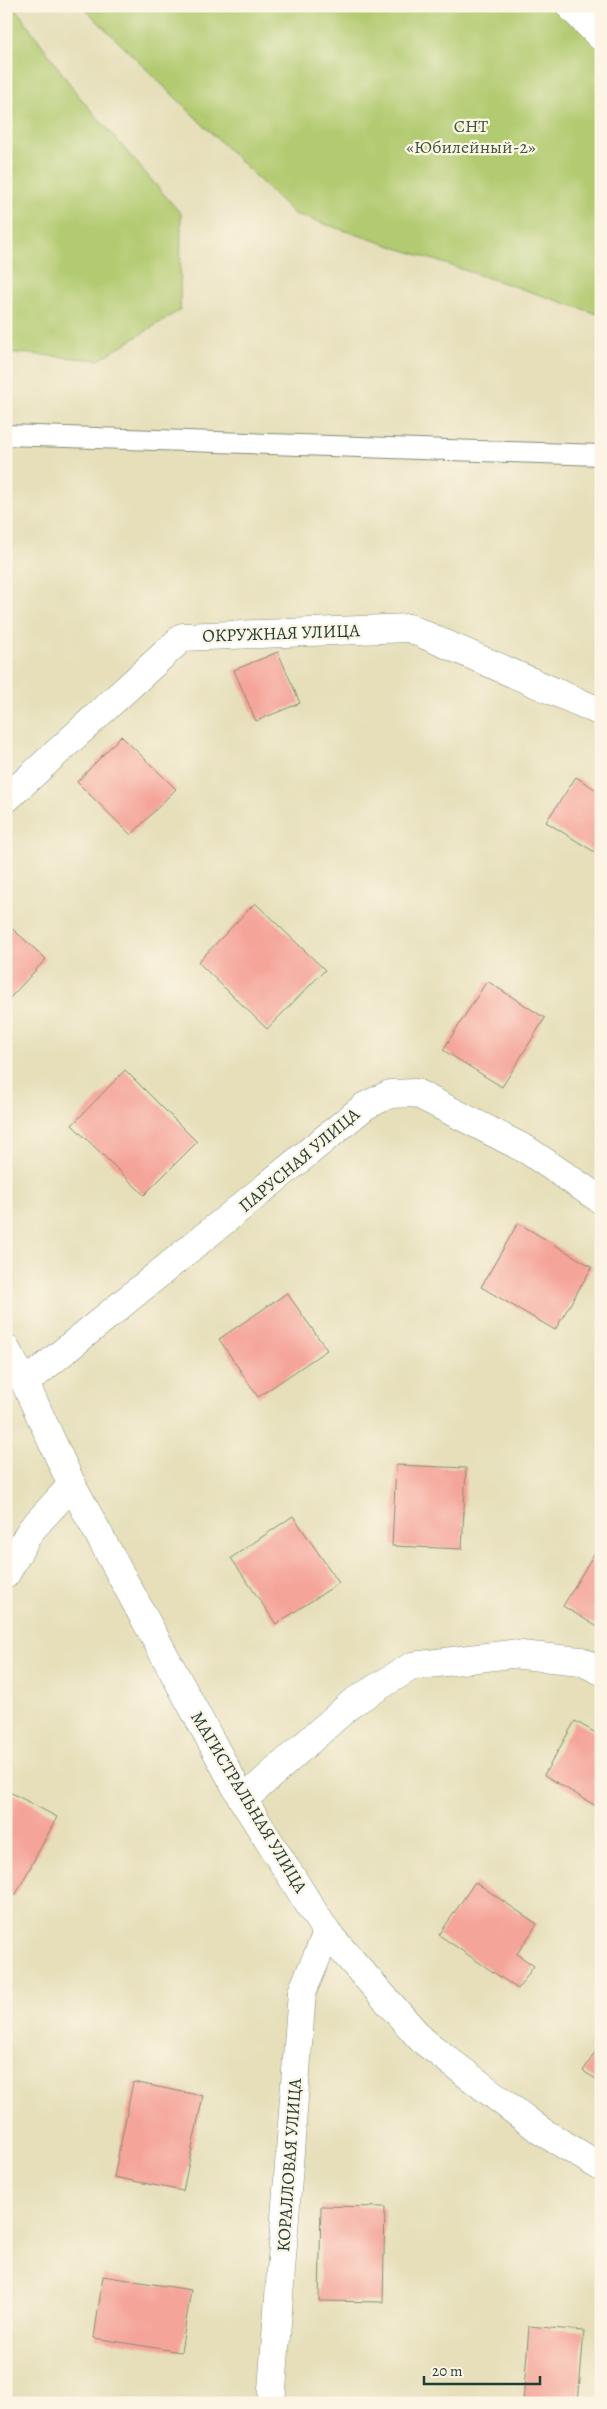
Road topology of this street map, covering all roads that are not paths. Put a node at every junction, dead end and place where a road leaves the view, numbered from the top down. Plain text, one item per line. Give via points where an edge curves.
1 (570, 6) edge
2 (601, 37) edge
3 (6, 435) edge
4 (601, 455) edge
5 (601, 712) edge
6 (6, 799) edge
7 (601, 1200) edge
8 (6, 1349) edge
9 (25, 1383) junction
10 (72, 1485) junction
11 (6, 1574) edge
12 (601, 1671) edge
13 (243, 1800) junction
14 (328, 1933) junction
15 (601, 2167) edge
16 (271, 2403) edge

1 - 2 street
3 - 4 lane
5 - 6 street, ОКРУЖНАЯ УЛИЦА via 409,628 183,637
7 - 9 street, ПАРУСНАЯ УЛИЦА via 527,1150 416,1093 390,1094 365,1106
8 - 9 street, МАГИСТРАЛЬНАЯ УЛИЦА
9 - 10 street, МАГИСТРАЛЬНАЯ УЛИЦА
10 - 11 street via 30,1531
10 - 13 street, МАГИСТРАЛЬНАЯ УЛИЦА
12 - 13 street via 581,1661 511,1654 412,1666 352,1703
13 - 14 street, МАГИСТРАЛЬНАЯ УЛИЦА
14 - 15 street, МАГИСТРАЛЬНАЯ УЛИЦА via 422,2040 541,2131
14 - 16 street, КОРАЛЛОВАЯ УЛИЦА via 302,1992

